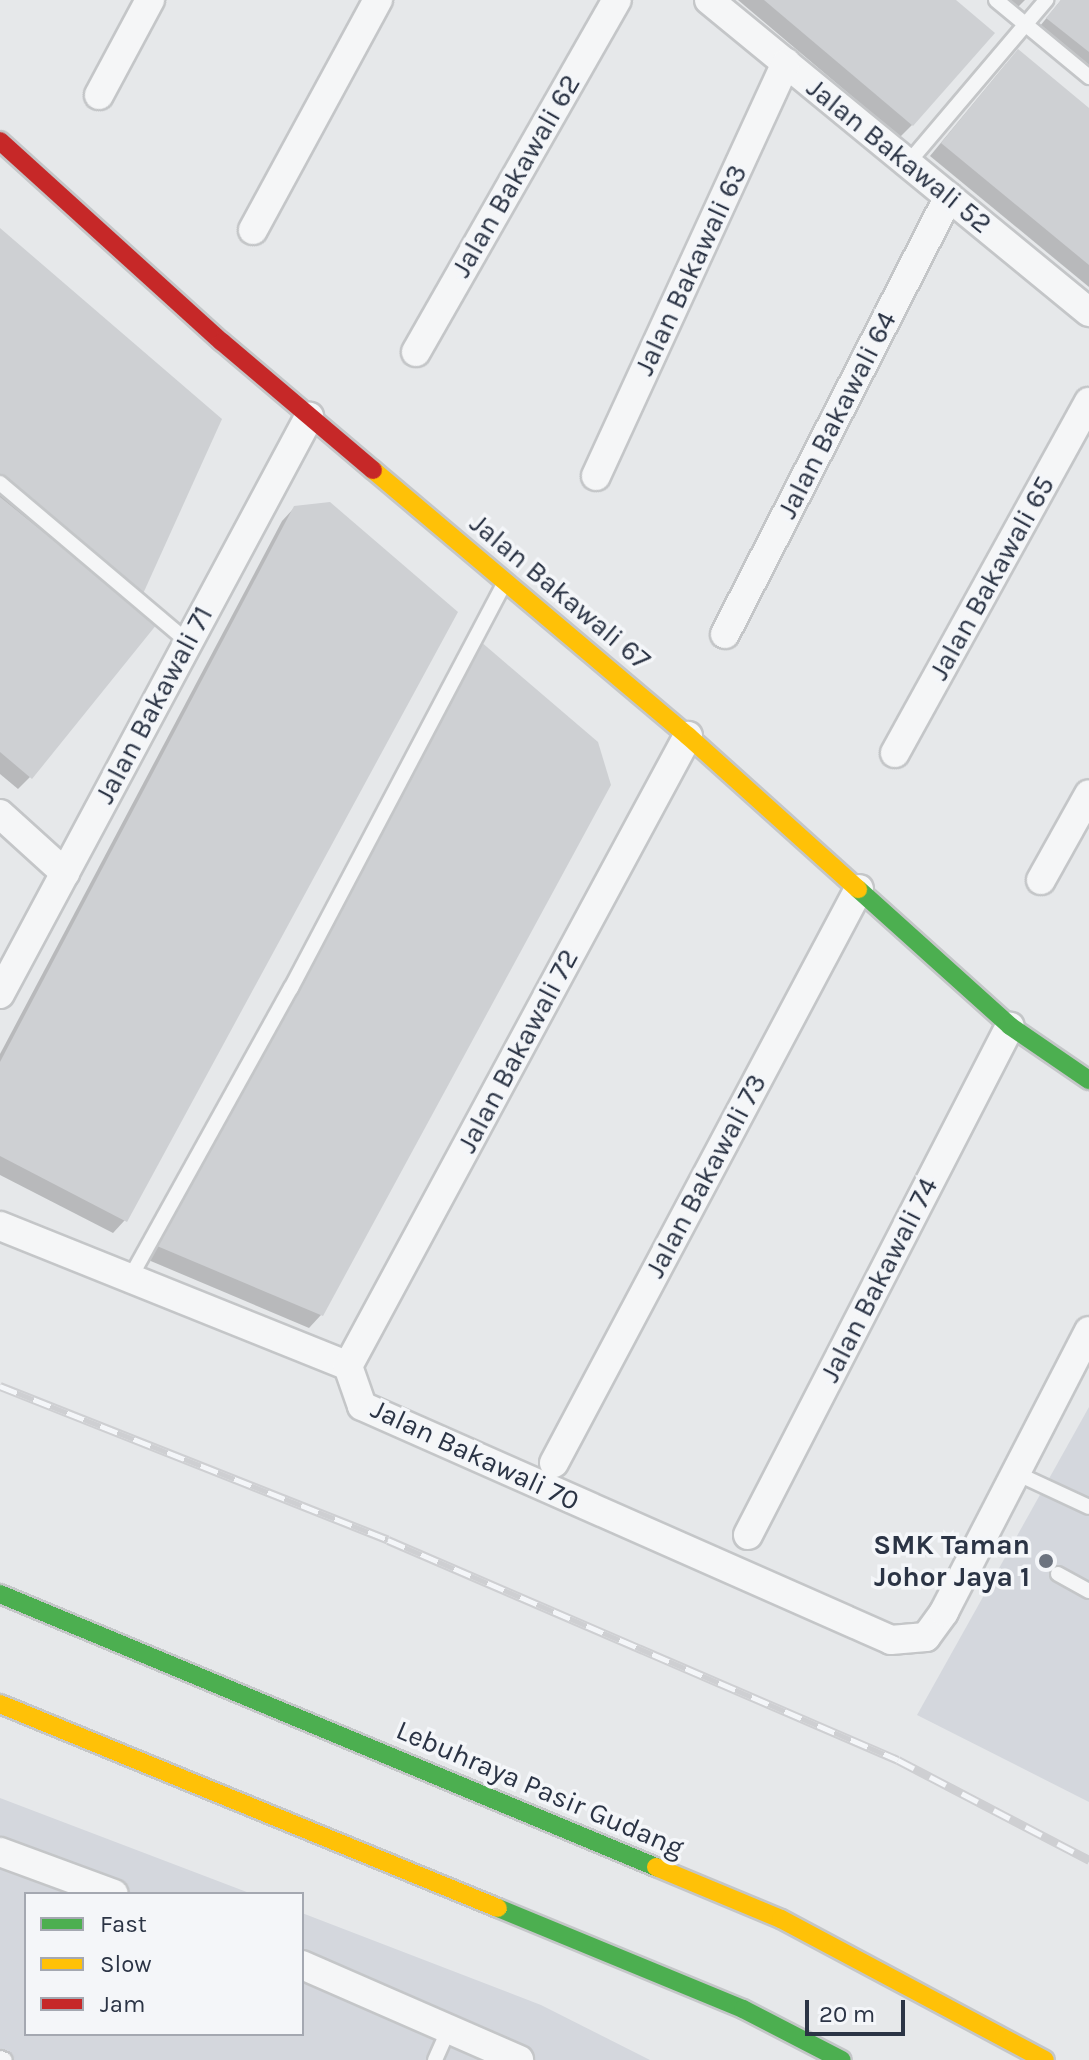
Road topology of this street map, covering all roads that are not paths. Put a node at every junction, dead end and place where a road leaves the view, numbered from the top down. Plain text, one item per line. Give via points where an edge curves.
1 (150, 0) edge
2 (378, 0) edge
3 (617, 0) edge
4 (709, 0) edge
5 (996, 0) edge
6 (1046, 0) edge
7 (1025, 24) junction
8 (786, 63) junction
9 (1089, 77) edge
10 (99, 95) dead end
11 (0, 141) edge
12 (908, 163) junction
13 (949, 197) junction
14 (253, 230) dead end
15 (1089, 312) edge
16 (416, 352) dead end
17 (1089, 402) edge
18 (309, 417) junction
19 (596, 476) dead end
20 (0, 483) edge
21 (504, 584) junction
22 (725, 634) dead end
23 (188, 642) junction
24 (688, 736) junction
25 (895, 753) dead end
26 (1089, 794) edge
27 (0, 814) edge
28 (65, 873) junction
29 (1041, 880) dead end
30 (859, 889) junction
31 (0, 994) edge
32 (1010, 1026) junction
33 (1089, 1080) edge
34 (0, 1226) edge
35 (130, 1278) junction
36 (1089, 1331) edge
37 (348, 1366) junction
38 (554, 1463) dead end
39 (1018, 1474) junction
40 (1089, 1507) edge
41 (748, 1535) dead end
42 (1058, 1574) dead end
43 (1089, 1591) edge
44 (0, 1594) edge
45 (0, 1704) edge
46 (0, 1852) edge
47 (109, 1892) edge
48 (304, 1966) edge
49 (449, 2027) junction
50 (435, 2060) edge
51 (519, 2060) edge
52 (842, 2060) edge
53 (1045, 2060) edge

1 - 10 street
2 - 14 street
3 - 16 street, Jalan Bakawali 62
4 - 8 street, Jalan Bakawali 52
5 - 7 lane
6 - 7 lane
7 - 9 lane
7 - 12 lane
8 - 12 street, Jalan Bakawali 52
8 - 19 street, Jalan Bakawali 63
11 - 18 main road, Jalan Bakawali 67
12 - 13 street, Jalan Bakawali 52
13 - 15 street, Jalan Bakawali 52
13 - 22 street, Jalan Bakawali 64
17 - 25 street, Jalan Bakawali 65
18 - 21 main road, Jalan Bakawali 67
18 - 23 street, Jalan Bakawali 71
20 - 23 lane
21 - 24 main road, Jalan Bakawali 67
21 - 35 lane via 291,988
23 - 28 street, Jalan Bakawali 71
24 - 30 main road, Jalan Bakawali 67
24 - 37 street, Jalan Bakawali 72
26 - 29 street
27 - 28 street
28 - 31 street, Jalan Bakawali 71
30 - 32 main road, Jalan Bakawali 67
30 - 38 street, Jalan Bakawali 73
32 - 33 main road, Jalan Bakawali 67
32 - 41 street, Jalan Bakawali 74
34 - 35 street, Jalan Bakawali 70
35 - 37 street, Jalan Bakawali 70
36 - 39 street
37 - 39 street, Jalan Bakawali 70 via 362,1406 891,1640 926,1637
39 - 40 lane
42 - 43 lane
44 - 53 main road, Lebuhraya Pasir Gudang via 781,1919
45 - 52 main road via 743,2009
46 - 47 street
48 - 49 street
49 - 50 lane
49 - 51 street

